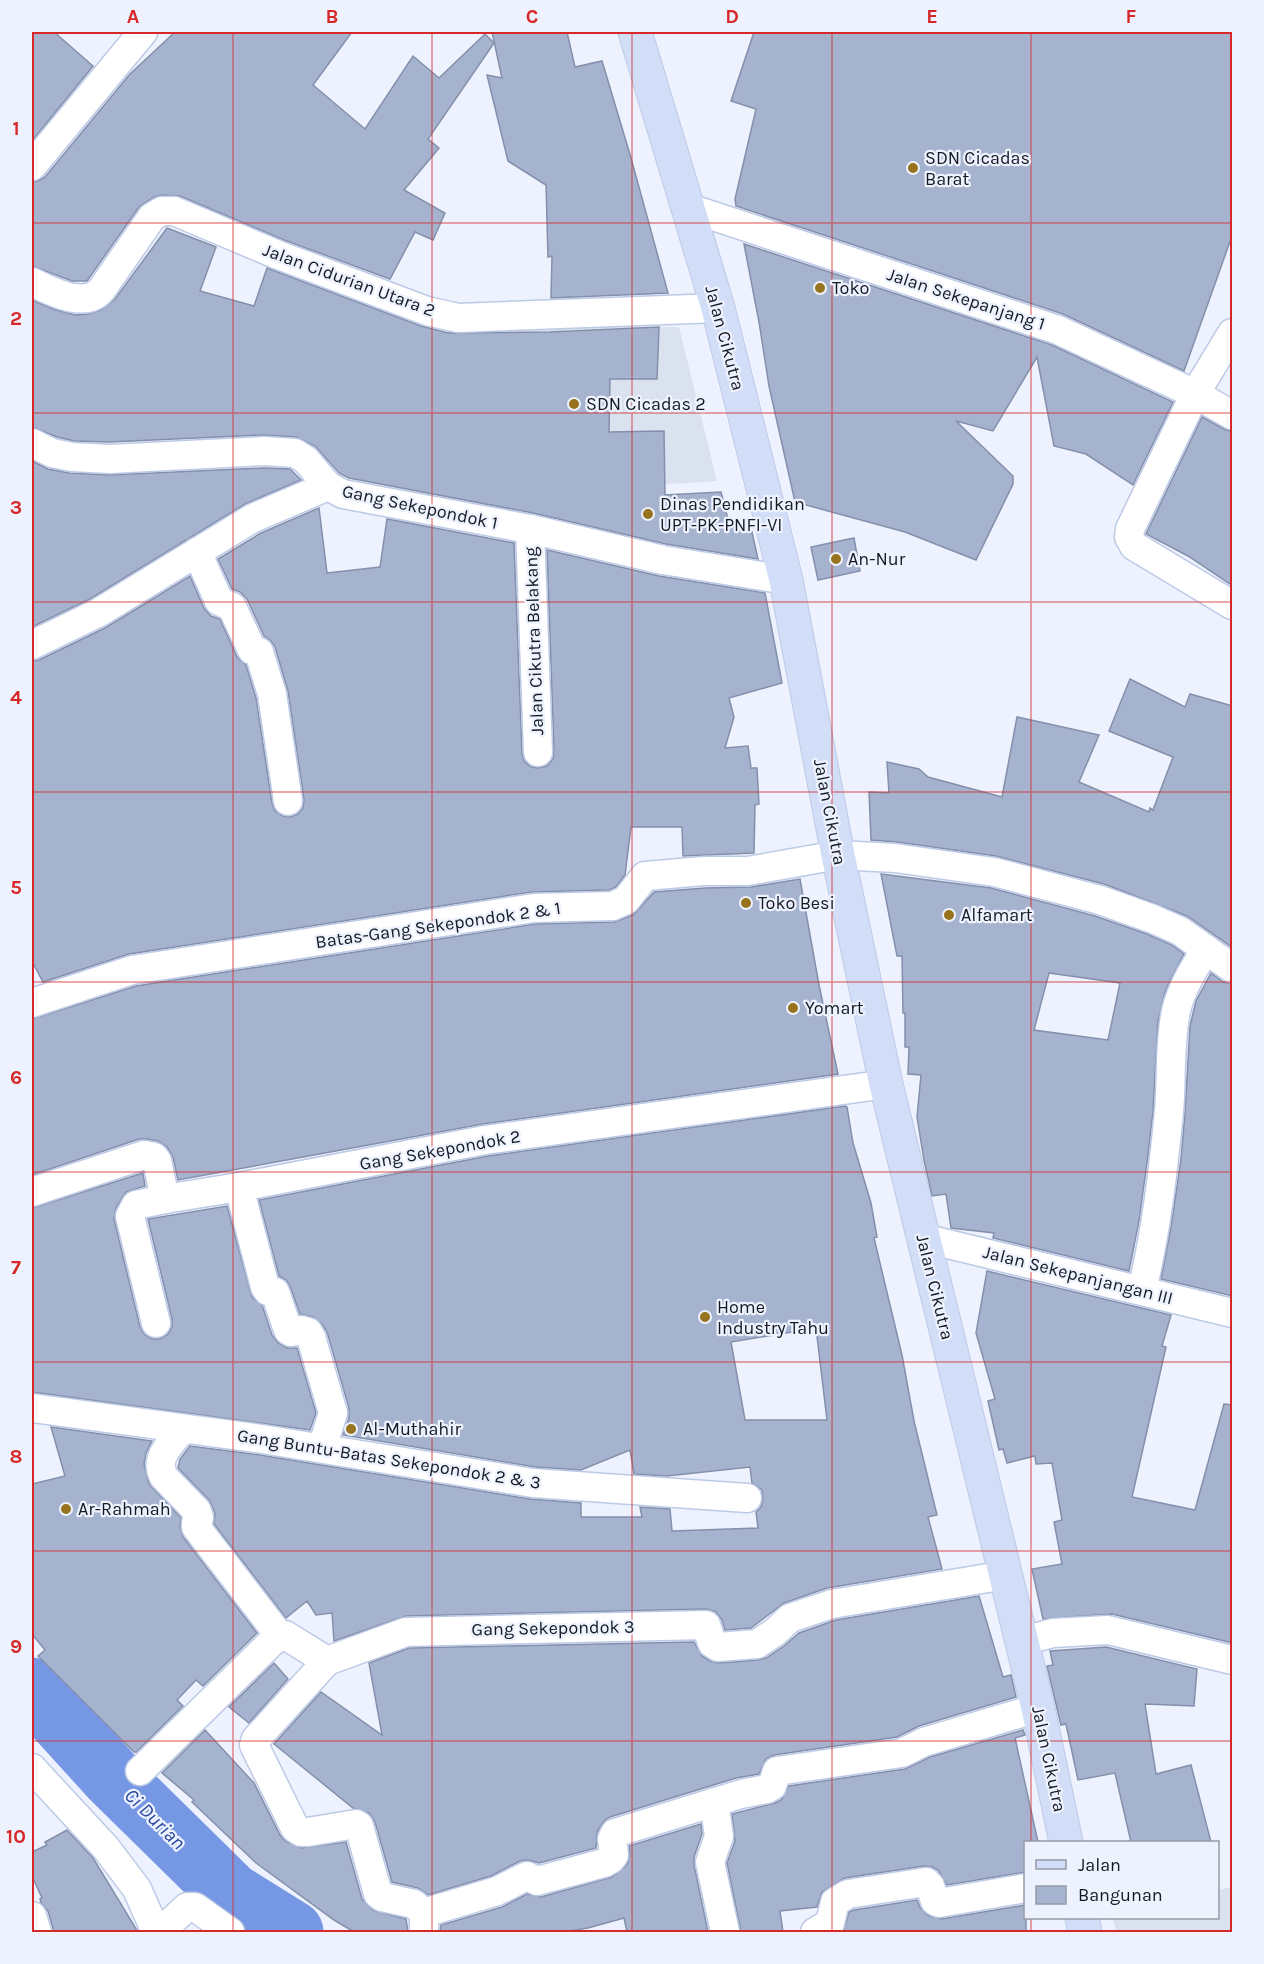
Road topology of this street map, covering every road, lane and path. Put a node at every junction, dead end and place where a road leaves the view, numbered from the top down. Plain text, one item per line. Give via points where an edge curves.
1 (143, 32) edge
2 (635, 32) edge
3 (32, 166) edge
4 (689, 208) junction
5 (32, 282) edge
6 (718, 308) junction
7 (1233, 333) edge
8 (1195, 394) junction
9 (1233, 415) edge
10 (32, 443) edge
11 (328, 486) junction
12 (530, 529) junction
13 (197, 552) junction
14 (786, 580) junction
15 (1233, 605) edge
16 (32, 645) edge
17 (538, 752) dead end
18 (288, 801) dead end
19 (838, 855) junction
20 (1206, 949) junction
21 (1233, 968) edge
22 (32, 1003) edge
23 (886, 1084) junction
24 (239, 1187) junction
25 (32, 1192) edge
26 (165, 1199) junction
27 (923, 1238) junction
28 (1142, 1290) junction
29 (1233, 1313) edge
30 (156, 1323) dead end
31 (32, 1408) edge
32 (183, 1429) junction
33 (322, 1449) junction
34 (747, 1498) dead end
35 (1006, 1575) junction
36 (279, 1635) junction
37 (1034, 1638) junction
38 (1233, 1660) edge
39 (327, 1661) junction
40 (1038, 1708) junction
41 (32, 1768) edge
42 (140, 1771) dead end
43 (714, 1802) junction
44 (1066, 1841) edge
45 (1024, 1888) edge
46 (32, 1917) edge
47 (424, 1923) edge
48 (37, 1932) edge
49 (158, 1932) edge
50 (230, 1932) edge
51 (725, 1932) edge
52 (815, 1932) edge

1 - 3 street
2 - 4 main road, Jalan Cikutra
4 - 6 main road, Jalan Cikutra
4 - 8 street, Jalan Sekepanjang 1 via 1058,330
5 - 6 street, Jalan Cidurian Utara 2 via 55,293 93,296 102,289 152,217 162,210 174,211 427,311 458,318
6 - 14 main road, Jalan Cikutra
7 - 8 street
8 - 9 street, Jalan Sekepanjang 1
8 - 15 street via 1129,537 1134,546
10 - 11 street, Gang Sekepondok 1 via 52,453 110,459 264,451 295,453
11 - 12 street, Gang Sekepondok 1 via 344,494
11 - 13 street via 253,518
12 - 14 street, Gang Sekepondok 1 via 663,560
12 - 17 street, Jalan Cikutra Belakang
13 - 16 street via 98,613
13 - 18 street via 219,601 232,607 252,650 259,652 272,694
14 - 19 main road, Jalan Cikutra
19 - 20 street, Batas-Gang Sekepondok 2 & 1 via 895,858 994,872 1132,911 1180,931
19 - 22 street, Batas-Gang Sekepondok 2 & 1 via 748,871 645,876 626,900 613,906 534,908 132,970
19 - 23 main road, Jalan Cikutra
20 - 21 street, Batas-Gang Sekepondok 2 & 1
20 - 28 street via 1176,1011 1167,1131 1154,1234
23 - 24 street, Gang Sekepondok 2 via 485,1140
23 - 27 main road, Jalan Cikutra
24 - 26 street, Gang Sekepondok 2
24 - 33 street via 265,1287 275,1292 288,1330 308,1332 311,1337 333,1413
25 - 26 street via 144,1155 157,1161
26 - 30 street, Gang Sekepondok 2 via 136,1205 130,1212
27 - 28 street, Jalan Sekepanjangan III
27 - 35 main road, Jalan Cikutra
28 - 29 street, Jalan Sekepanjangan III
31 - 32 street, Gang Buntu-Batas Sekepondok 2 & 3
32 - 33 street, Gang Buntu-Batas Sekepondok 2 & 3
32 - 36 street via 162,1456 160,1470 197,1511 196,1527
33 - 34 street, Gang Buntu-Batas Sekepondok 2 & 3 via 533,1483
35 - 37 main road, Jalan Cikutra
35 - 39 street, Gang Sekepondok 3 via 832,1604 790,1618 758,1644 718,1647 712,1643 706,1625 406,1632
36 - 39 street
36 - 42 street
37 - 38 street via 1108,1630
37 - 40 main road, Jalan Cikutra
39 - 47 street via 254,1745 295,1828 308,1832 356,1824 378,1894 414,1904
40 - 43 street via 924,1742 902,1753 777,1771 771,1787
40 - 44 main road, Jalan Cikutra
41 - 49 street via 106,1848 137,1889
43 - 47 street via 615,1833 614,1855 604,1863 537,1881 526,1877
43 - 51 street via 719,1836 710,1862
45 - 52 street via 939,1903 926,1882 848,1894 835,1902 830,1923
46 - 48 street
49 - 50 street via 187,1907 195,1908

